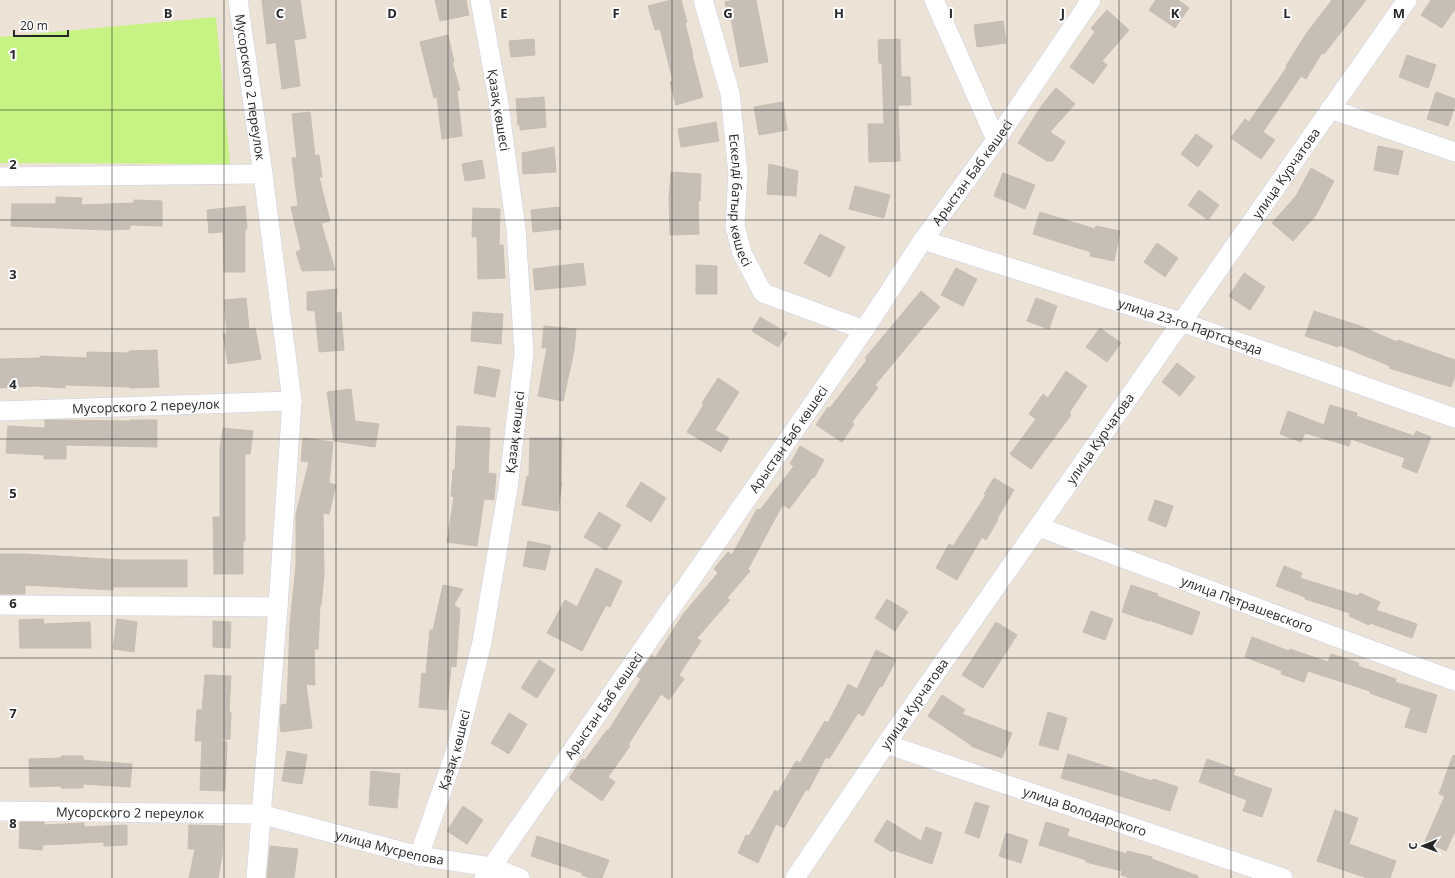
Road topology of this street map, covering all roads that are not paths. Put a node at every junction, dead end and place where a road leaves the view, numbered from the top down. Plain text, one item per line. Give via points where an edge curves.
1 (238, 0) edge
2 (480, 0) edge
3 (703, 0) edge
4 (934, 0) edge
5 (1090, 0) edge
6 (1407, 0) edge
7 (1330, 109) junction
8 (996, 140) junction
9 (1455, 152) edge
10 (263, 174) junction
11 (0, 177) edge
12 (923, 240) junction
13 (1181, 322) junction
14 (864, 330) junction
15 (292, 401) junction
16 (0, 411) edge
17 (1455, 418) edge
18 (1039, 528) junction
19 (0, 605) edge
20 (278, 607) junction
21 (1455, 681) edge
22 (886, 744) junction
23 (0, 811) edge
24 (260, 814) junction
25 (419, 856) junction
26 (488, 873) edge
27 (256, 878) edge
28 (520, 878) edge
29 (795, 878) edge
30 (1283, 878) edge

1 - 10 street, Мусорского 2 переулок
2 - 25 street, Қазақ көшесі via 498,98 516,229 524,353 508,488 482,642 455,753
3 - 14 street, Ескелді батыр көшесі via 730,93 738,174 735,226 742,253 763,293
4 - 8 street
5 - 8 street, Арыстан Баб көшесі
6 - 7 street, улица Курчатова
7 - 9 street
7 - 13 street, улица Курчатова
8 - 12 street, Арыстан Баб көшесі
10 - 11 street, Мусорского 2 переулок
10 - 15 street, Мусорского 2 переулок
12 - 13 street, улица 23-го Партсъезда
12 - 14 street, Арыстан Баб көшесі
13 - 17 street, улица 23-го Партсъезда
13 - 18 street, улица Курчатова
14 - 26 street, Арыстан Баб көшесі
15 - 16 street, Мусорского 2 переулок
15 - 20 street, Мусорского 2 переулок
18 - 21 street, улица Петрашевского
18 - 22 street, улица Курчатова
19 - 20 street
20 - 24 street, Мусорского 2 переулок
22 - 29 street, улица Курчатова
22 - 30 street, улица Володарского
23 - 24 street, Мусорского 2 переулок
24 - 25 street, улица Мусрепова
24 - 27 street, Мусорского 2 переулок
25 - 26 street, улица Мусрепова
26 - 28 street, улица Мусрепова

